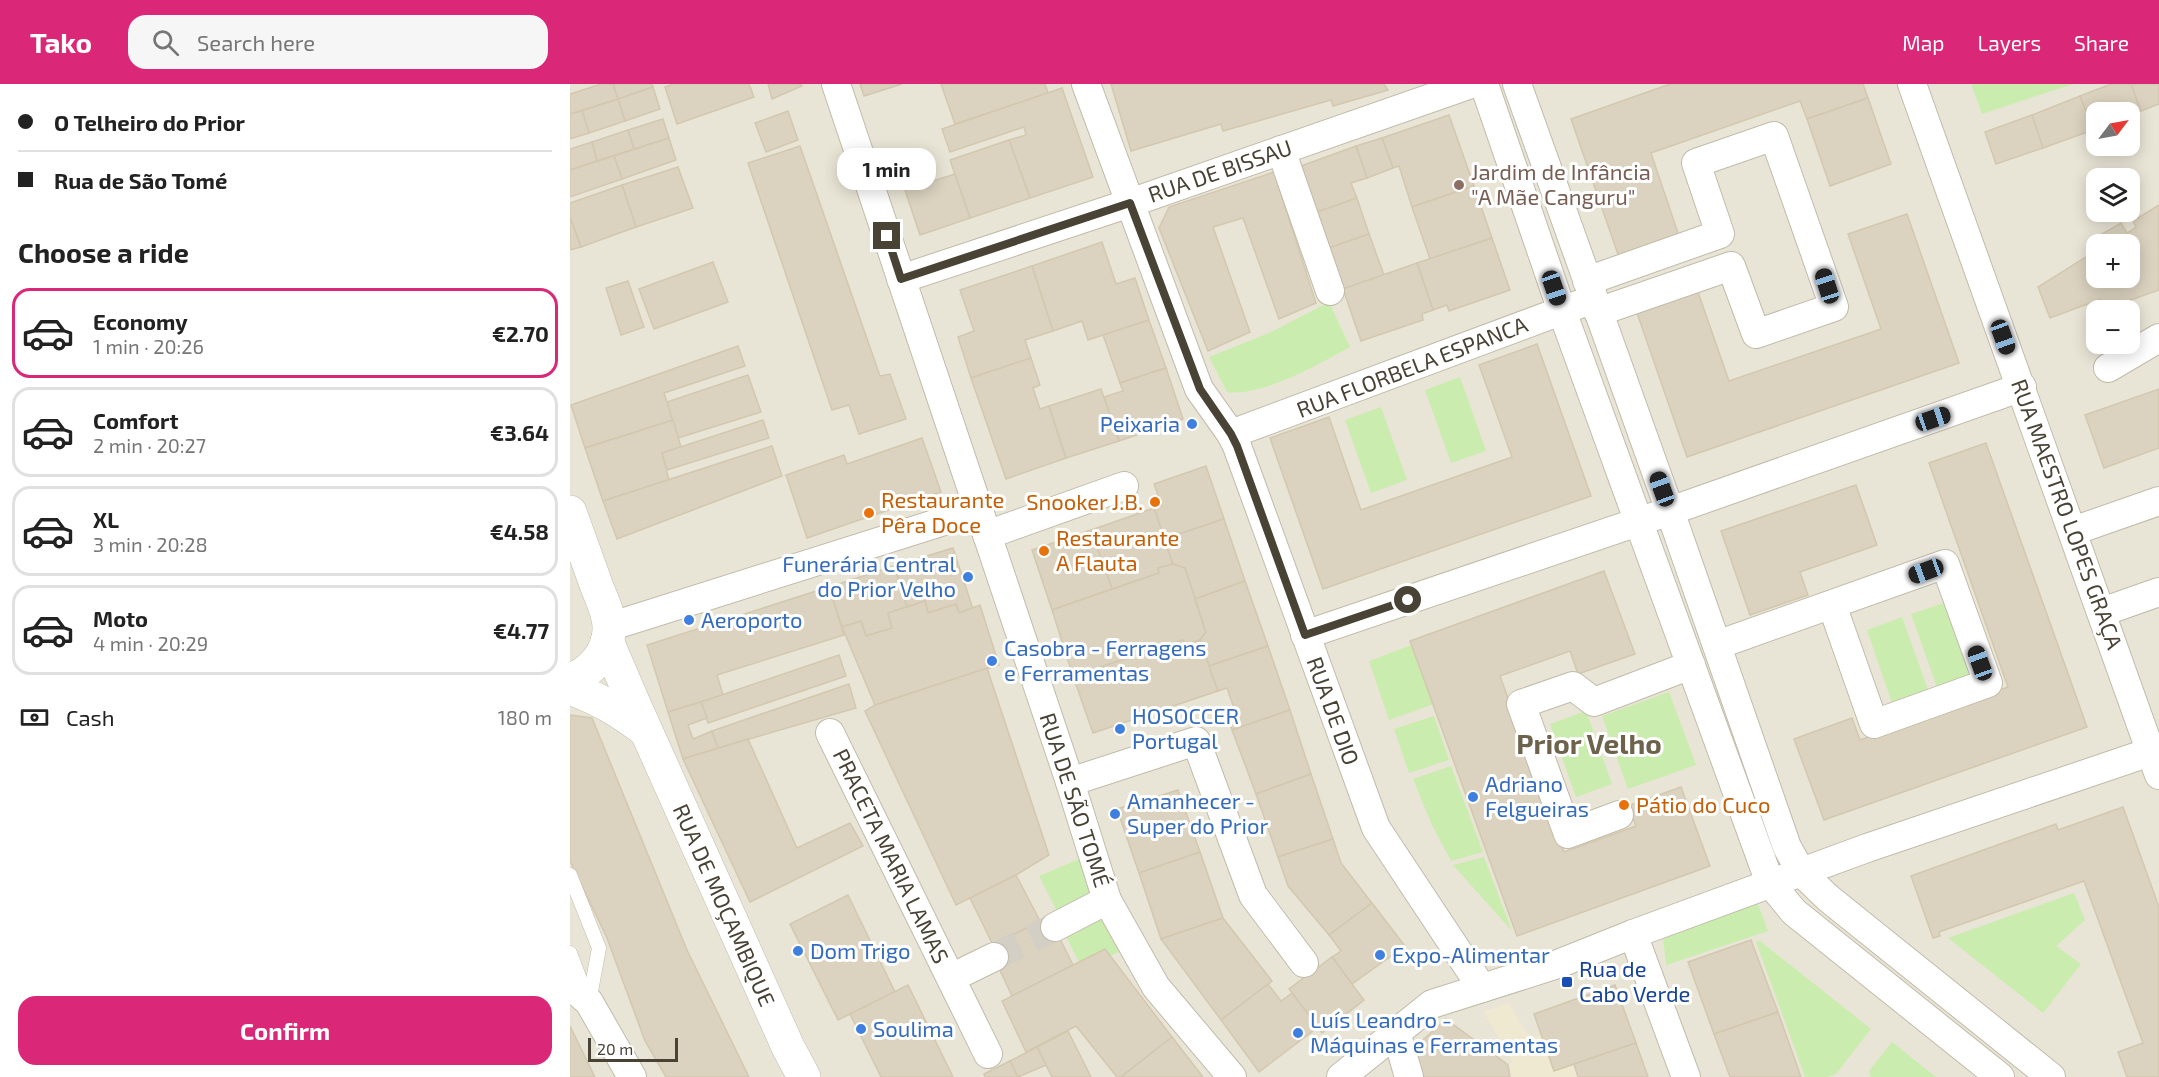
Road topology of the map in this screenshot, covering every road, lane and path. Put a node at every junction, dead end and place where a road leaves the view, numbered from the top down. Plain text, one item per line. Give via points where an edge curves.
1 (836, 84) edge
2 (1086, 84) edge
3 (1471, 84) edge
4 (1484, 84) edge
5 (1517, 84) edge
6 (1912, 84) edge
7 (1281, 150) junction
8 (1130, 203) junction
9 (1720, 234) junction
10 (1731, 266) junction
11 (901, 279) junction
12 (1330, 291) dead end
13 (1593, 298) junction
14 (1562, 311) junction
15 (2159, 338) edge
16 (2108, 368) dead end
17 (2022, 387) junction
18 (1231, 434) junction
19 (1124, 486) dead end
20 (2159, 501) edge
21 (1670, 511) junction
22 (570, 512) edge
23 (1638, 522) junction
24 (983, 523) junction
25 (2073, 531) junction
26 (570, 569) edge
27 (598, 590) junction
28 (2159, 592) edge
29 (1832, 605) junction
30 (2102, 612) junction
31 (608, 634) junction
32 (1305, 635) junction
33 (1717, 645) junction
34 (1691, 665) junction
35 (570, 680) edge
36 (570, 688) edge
37 (647, 733) junction
38 (830, 733) dead end
39 (2156, 759) edge
40 (1070, 782) junction
41 (1619, 815) dead end
42 (1801, 872) junction
43 (570, 875) edge
44 (1770, 883) junction
45 (1107, 900) junction
46 (1054, 927) tunnel mouth
47 (1633, 934) junction
48 (570, 953) edge
49 (994, 957) tunnel mouth
50 (1304, 963) dead end
51 (951, 978) junction
52 (1482, 988) junction
53 (579, 994) edge
54 (1396, 1032) junction
55 (988, 1054) dead end
56 (632, 1077) edge
57 (804, 1077) edge
58 (1232, 1077) edge
59 (1341, 1077) edge
60 (1409, 1077) edge
61 (1686, 1077) edge
62 (2000, 1077) edge
63 (2051, 1077) edge

1 - 11 street, RUA DE SÃO TOMÉ
2 - 8 street, RUA DE DIO
3 - 7 street, RUA DE BISSAU
4 - 14 street
5 - 13 street
6 - 17 street, RUA MAESTRO LOPES GRAÇA
7 - 8 street, RUA DE BISSAU
7 - 12 street
8 - 11 street, RUA DE BISSAU
8 - 18 street, RUA DE DIO via 1200,389
9 - 10 street
9 - 10 street via 1696,163 1774,136 1834,307 1756,334
9 - 13 street
10 - 13 street
11 - 24 street, RUA DE SÃO TOMÉ
13 - 14 street, RUA FLORBELA ESPANCA
13 - 21 street
14 - 18 street, RUA FLORBELA ESPANCA
14 - 23 street
15 - 16 street
17 - 21 street
17 - 25 street, RUA MAESTRO LOPES GRAÇA
18 - 32 street, RUA DE DIO
19 - 24 street
20 - 25 street
21 - 23 street
21 - 33 street
22 - 27 street
23 - 32 street
23 - 34 street
24 - 31 street
24 - 40 street, RUA DE SÃO TOMÉ
25 - 30 street, RUA MAESTRO LOPES GRAÇA
26 - 27 street
27 - 31 street, RUA DE MOÇAMBIQUE via 606,609
28 - 30 street
29 - 29 street via 1874,724 1988,683 1945,564
29 - 33 street
30 - 39 street, RUA MAESTRO LOPES GRAÇA
31 - 35 street via 594,666
31 - 37 street, RUA DE MOÇAMBIQUE
32 - 52 street, RUA DE DIO via 1376,828
33 - 42 street via 1787,847
34 - 41 street via 1594,702 1573,686 1521,704 1568,834
34 - 44 street
36 - 37 street, RUA DE MOÇAMBIQUE via 601,700
37 - 57 street, RUA DE MOÇAMBIQUE
38 - 51 street, PRACETA MARIA LAMAS
39 - 42 street
40 - 45 street, RUA DE SÃO TOMÉ
40 - 50 street via 1196,741 1253,896
42 - 44 street
42 - 63 street
43 - 53 lane via 599,948
44 - 47 street
44 - 62 street via 1794,912
45 - 46 street
45 - 58 street, RUA DE SÃO TOMÉ via 1156,987
47 - 52 street
47 - 61 street
48 - 53 lane
49 - 51 street, PRACETA MARIA LAMAS
51 - 55 street, PRACETA MARIA LAMAS
52 - 54 street via 1432,1004
53 - 56 street
54 - 59 street
54 - 60 street

